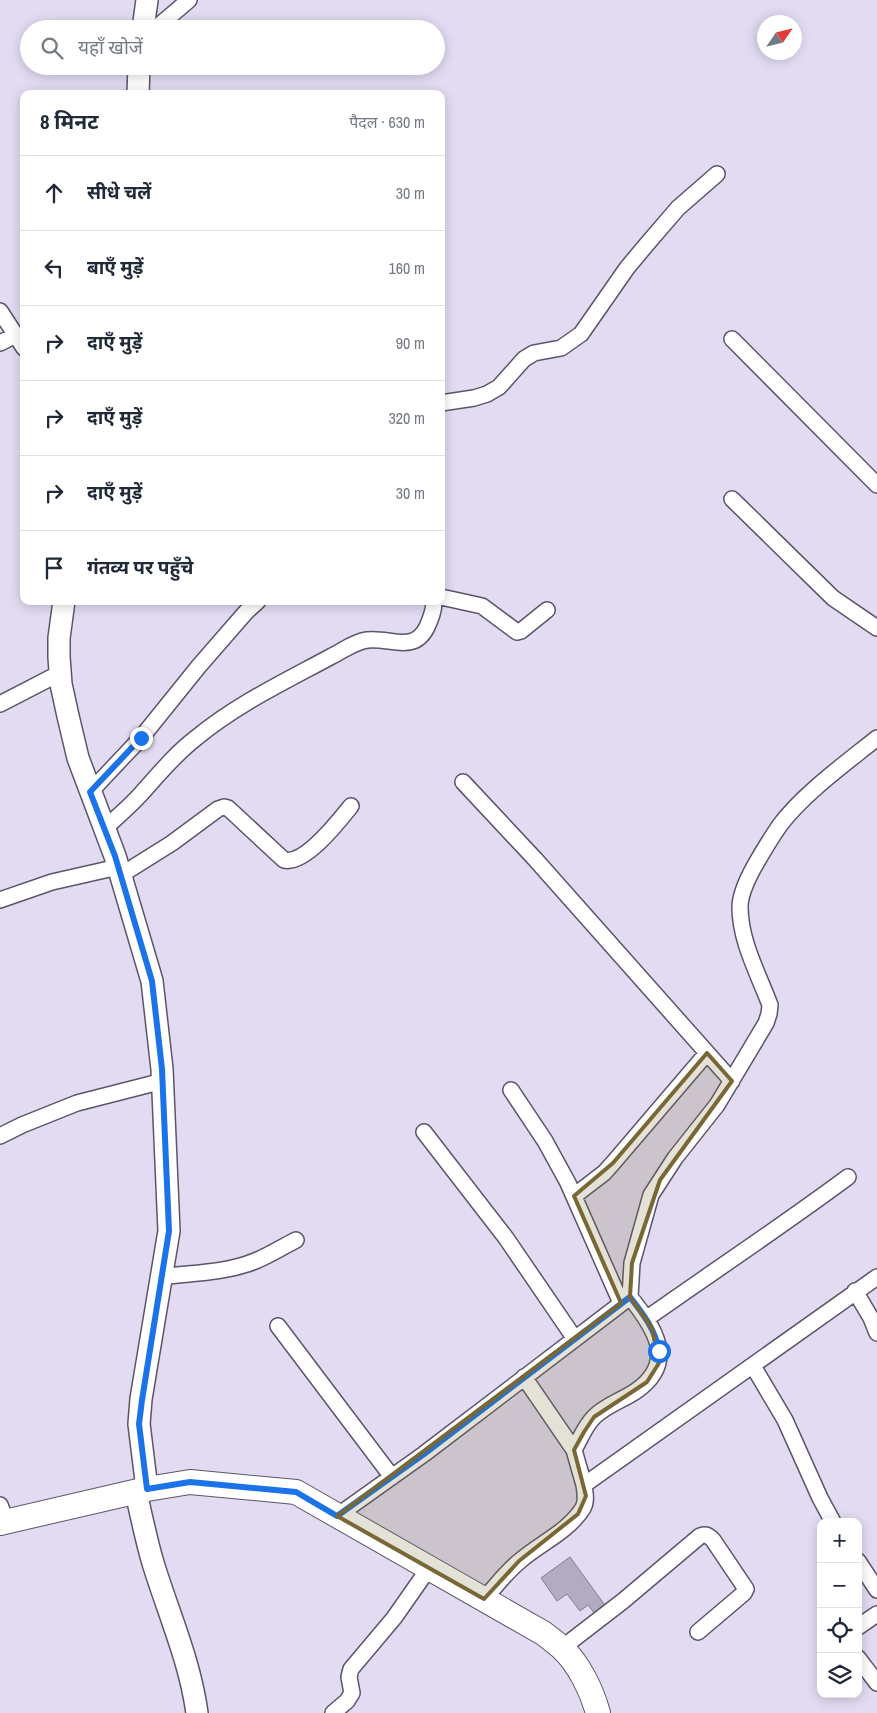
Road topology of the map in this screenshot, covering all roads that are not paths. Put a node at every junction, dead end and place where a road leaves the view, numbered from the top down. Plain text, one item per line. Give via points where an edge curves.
1 (147, 0) edge
2 (189, 0) edge
3 (144, 20) edge
4 (166, 20) edge
5 (139, 75) edge
6 (138, 90) edge
7 (717, 174) dead end
8 (0, 311) edge
9 (732, 339) dead end
10 (20, 341) edge
11 (0, 343) edge
12 (445, 402) edge
13 (877, 485) edge
14 (732, 499) dead end
15 (445, 598) edge
16 (63, 605) edge
17 (254, 605) edge
18 (434, 605) edge
19 (547, 610) dead end
20 (877, 628) edge
21 (60, 673) junction
22 (0, 704) edge
23 (877, 738) edge
24 (462, 782) dead end
25 (90, 792) junction
26 (351, 806) dead end
27 (104, 829) junction
28 (120, 871) junction
29 (0, 900) edge
30 (707, 1053) junction
31 (162, 1081) junction
32 (732, 1081) junction
33 (511, 1090) dead end
34 (424, 1132) dead end
35 (0, 1136) edge
36 (848, 1176) dead end
37 (574, 1196) junction
38 (296, 1240) dead end
39 (877, 1276) edge
40 (162, 1277) junction
41 (855, 1291) junction
42 (625, 1300) junction
43 (646, 1319) junction
44 (278, 1326) dead end
45 (877, 1333) edge
46 (575, 1339) junction
47 (753, 1366) junction
48 (524, 1377) junction
49 (574, 1450) junction
50 (392, 1477) junction
51 (584, 1486) junction
52 (141, 1491) junction
53 (2, 1516) edge
54 (337, 1516) junction
55 (831, 1518) edge
56 (859, 1563) edge
57 (429, 1568) junction
58 (877, 1590) edge
59 (492, 1604) junction
60 (877, 1614) edge
61 (862, 1625) edge
62 (698, 1632) dead end
63 (562, 1648) junction
64 (862, 1663) edge
65 (877, 1683) edge
66 (197, 1713) edge
67 (333, 1713) edge
68 (598, 1713) edge

1 - 3 street
2 - 4 street
5 - 6 street
7 - 12 street via 678,208 627,268 581,334 561,348 534,353 524,359 499,387 487,394
8 - 10 street
9 - 13 street
10 - 11 street
14 - 20 street via 834,598
15 - 19 street via 482,606 517,632
16 - 21 street via 59,638
17 - 25 street via 141,738
18 - 27 street via 426,629 419,638 403,644 383,640 356,643 224,716 175,756 140,796
21 - 22 street
21 - 25 street via 78,758
23 - 32 street via 800,803 781,824 750,875 740,904 741,918 745,939 770,1005 766,1023
24 - 30 street via 535,858
25 - 27 street
26 - 28 street via 336,825 299,858 284,860 224,807 172,843
27 - 28 street
28 - 29 street via 52,882
28 - 31 street via 152,981
30 - 32 street
30 - 37 street via 614,1163
31 - 35 street via 78,1103
31 - 40 street via 169,1231
32 - 42 street via 651,1195 633,1255
33 - 37 street via 545,1141
34 - 46 street via 506,1238
36 - 43 street
37 - 42 street
38 - 40 street via 247,1264
39 - 41 street
40 - 52 street via 139,1424
41 - 45 street
41 - 47 street
42 - 43 street
42 - 46 street
43 - 49 street via 659,1351 659,1363 654,1373 637,1390 594,1417
44 - 50 street
46 - 48 street
47 - 51 street
47 - 55 street via 784,1420
48 - 49 street
48 - 50 street
49 - 51 street
50 - 54 street
51 - 59 street via 584,1506 578,1514 519,1561
52 - 53 main road
52 - 54 main road via 190,1482 296,1492
52 - 66 street via 153,1561
54 - 57 main road
56 - 58 street
57 - 59 main road
57 - 67 street via 394,1618 351,1670 352,1693
59 - 63 main road via 544,1633
60 - 61 street
62 - 63 street via 746,1589 708,1535 700,1536
63 - 68 main road via 577,1667
64 - 65 street

